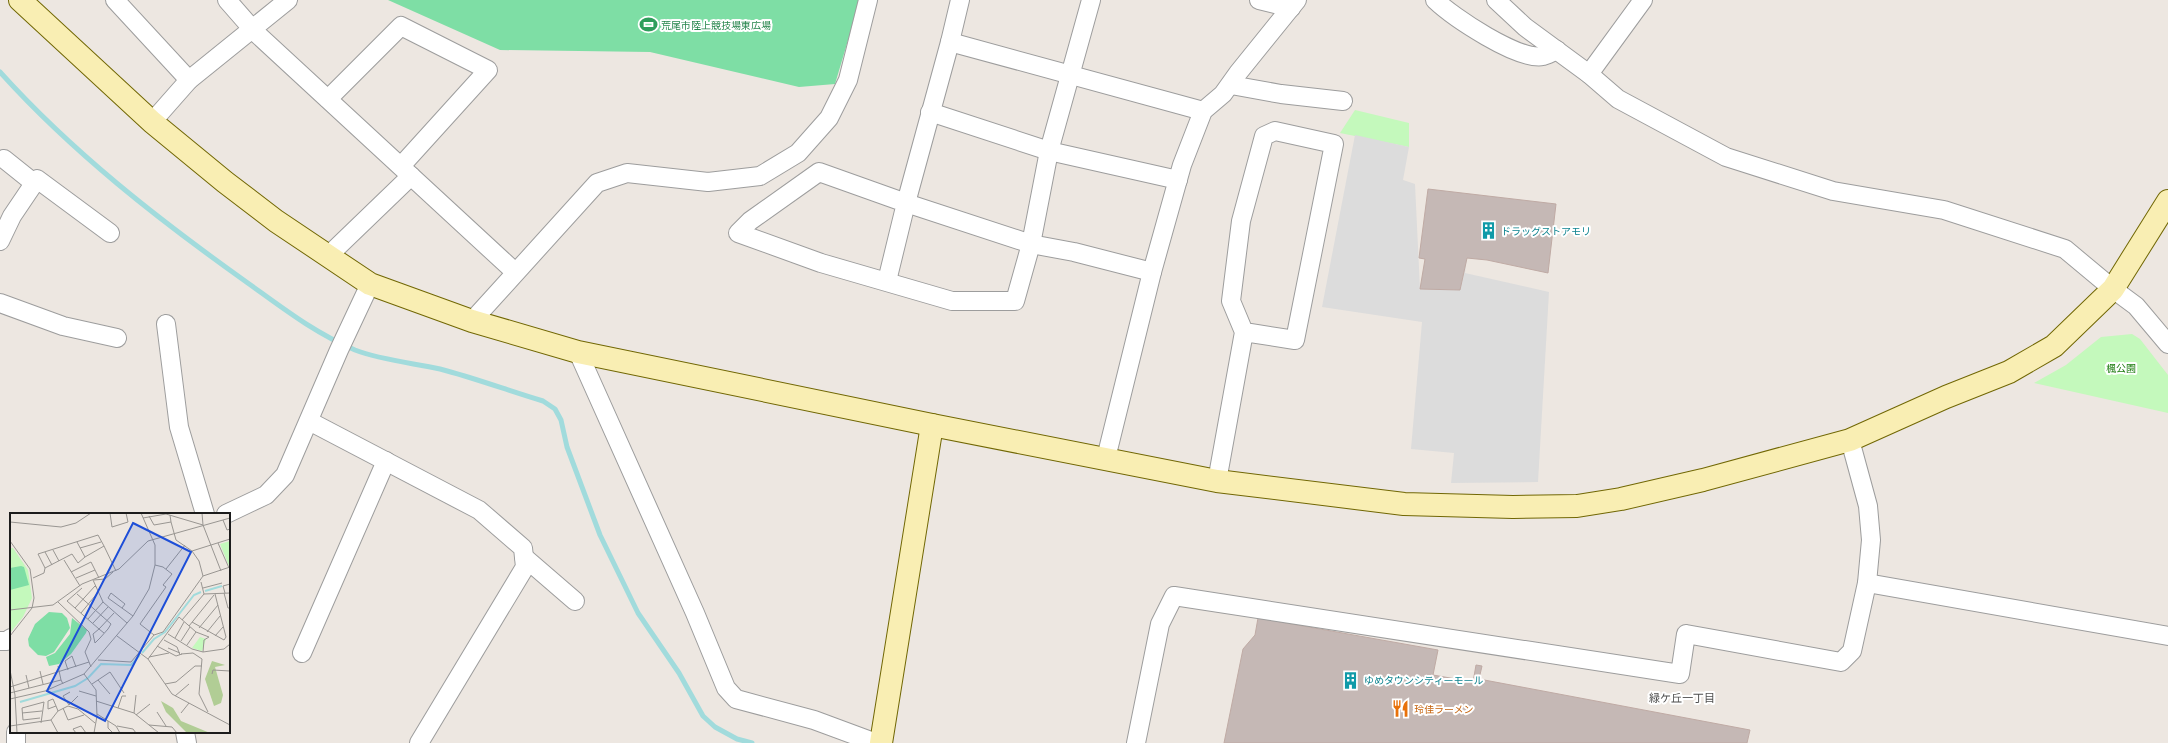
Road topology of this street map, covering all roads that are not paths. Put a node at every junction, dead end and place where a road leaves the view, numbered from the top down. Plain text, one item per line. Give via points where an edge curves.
1 (20, 0) edge
2 (115, 0) edge
3 (227, 0) edge
4 (288, 0) edge
5 (868, 0) edge
6 (960, 0) edge
7 (1091, 0) edge
8 (1259, 0) edge
9 (1435, 0) edge
10 (1496, 0) edge
11 (1643, 0) edge
12 (1294, 4) edge
13 (253, 29) junction
14 (950, 42) junction
15 (1557, 50) junction
16 (1589, 74) junction
17 (1068, 76) junction
18 (189, 80) junction
19 (1231, 85) junction
20 (328, 99) junction
21 (1343, 101) dead end
22 (1203, 111) junction
23 (930, 112) junction
24 (152, 122) junction
25 (1049, 151) junction
26 (4, 159) dead end
27 (406, 171) junction
28 (1178, 180) junction
29 (34, 184) junction
30 (2168, 201) edge
31 (906, 203) junction
32 (110, 233) dead end
33 (0, 241) edge
34 (1031, 244) junction
35 (328, 256) junction
36 (515, 272) junction
37 (1152, 272) junction
38 (887, 281) junction
39 (370, 284) junction
40 (2113, 289) junction
41 (0, 302) edge
42 (472, 321) junction
43 (166, 324) dead end
44 (1244, 332) junction
45 (117, 338) dead end
46 (2168, 344) edge
47 (578, 352) junction
48 (309, 421) junction
49 (932, 425) junction
50 (1850, 440) junction
51 (1106, 458) junction
52 (386, 461) junction
53 (1217, 481) junction
54 (205, 513) edge
55 (228, 513) edge
56 (524, 556) junction
57 (1867, 583) junction
58 (575, 602) dead end
59 (2168, 636) edge
60 (10, 639) edge
61 (0, 642) edge
62 (302, 653) dead end
63 (185, 733) edge
64 (187, 743) edge
65 (419, 743) edge
66 (876, 743) edge
67 (881, 743) edge
68 (1136, 743) edge

1 - 24 street
2 - 18 street
3 - 13 street
4 - 13 street
5 - 36 street via 848,80 829,118 798,153 760,176 708,182 627,173 597,183
6 - 14 street
7 - 17 street
8 - 12 street
9 - 15 street via 1474,28 1514,51 1542,57
10 - 15 street via 1525,27
11 - 16 street
12 - 19 street
13 - 18 street
13 - 20 street
14 - 17 street
14 - 23 street
15 - 16 street
16 - 40 street via 1618,99 1726,157 1833,191 1944,210 2065,250
17 - 22 street
17 - 25 street
18 - 24 street
19 - 21 street
19 - 22 street
20 - 27 street
20 - 27 street via 401,26 488,70
22 - 28 street
23 - 25 street
23 - 31 street
24 - 35 street via 276,221
25 - 28 street
25 - 34 street
26 - 29 street
27 - 35 street
27 - 36 street
28 - 37 street
29 - 32 street via 36,179
29 - 33 street via 12,216
30 - 40 street
31 - 34 street
31 - 38 street
31 - 38 street via 819,172 738,233 821,263
34 - 37 street
34 - 38 street via 1015,301 952,301
35 - 39 street
36 - 42 street
37 - 51 street
39 - 42 street
39 - 48 street
40 - 46 street via 2136,306
40 - 50 street via 2054,346 2009,372
41 - 45 street via 63,326
42 - 47 street
43 - 54 street via 178,427
44 - 44 street via 1231,301 1241,221 1264,136 1275,131 1334,144 1295,340
44 - 53 street
47 - 49 street
47 - 66 street via 726,688 736,699 814,720
48 - 52 street
48 - 55 street via 286,475 266,495
49 - 51 street
49 - 67 street
50 - 53 street via 1703,480 1621,499 1577,506 1404,504
50 - 57 street via 1868,506 1871,540
51 - 53 street
52 - 56 street via 480,510 523,548
52 - 62 street
56 - 58 street
56 - 65 street via 524,567
57 - 59 street
57 - 68 street via 1852,651 1841,662 1686,634 1680,674 1174,596 1160,624
60 - 61 street
63 - 64 street

